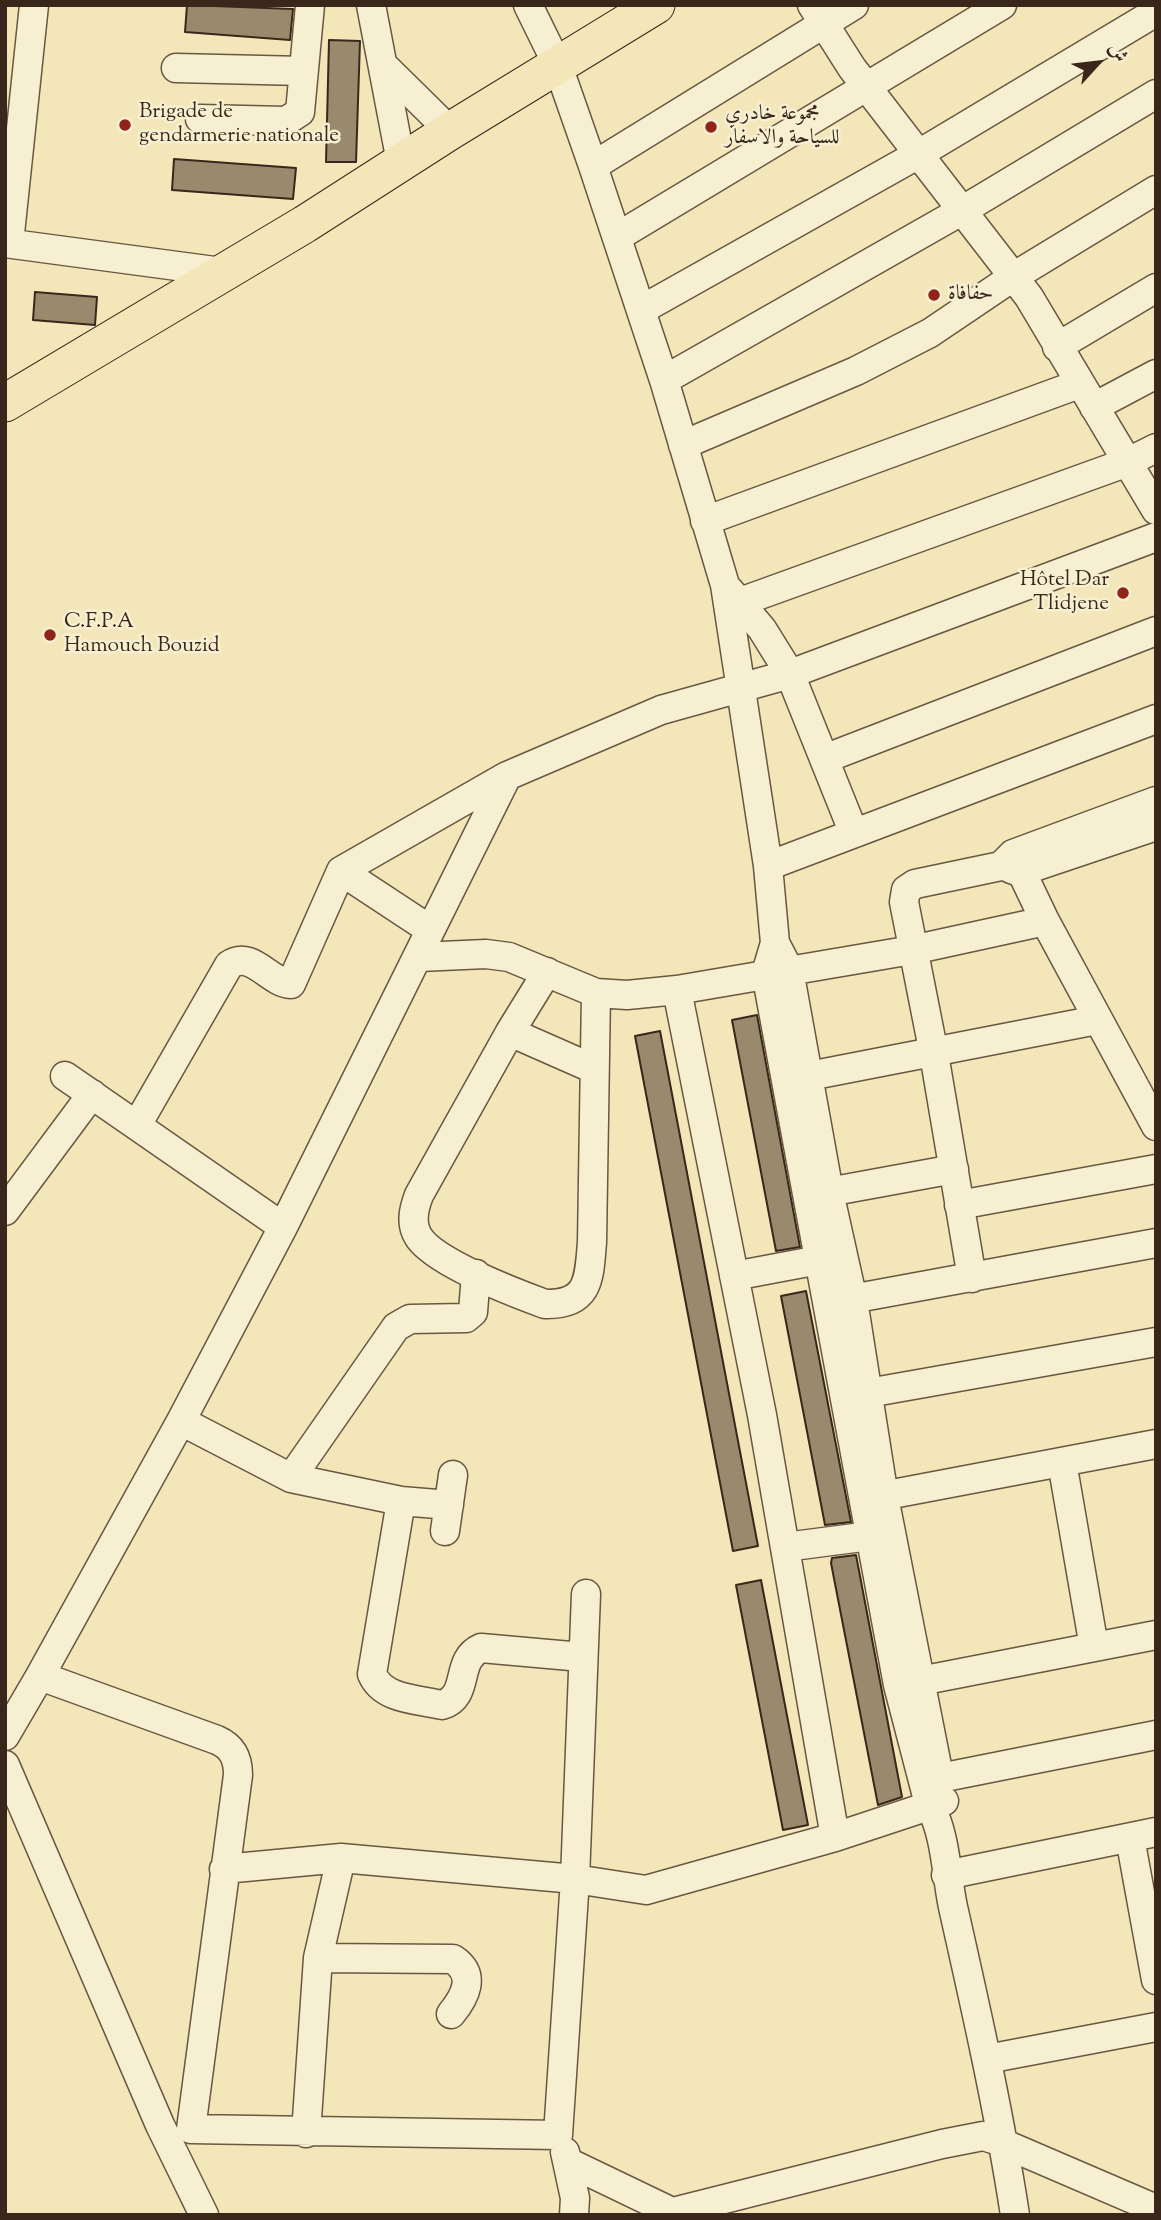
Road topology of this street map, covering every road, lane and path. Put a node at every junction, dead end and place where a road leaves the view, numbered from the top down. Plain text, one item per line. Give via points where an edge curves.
1 (34, 5) edge
2 (310, 5) edge
3 (372, 5) edge
4 (528, 5) edge
5 (656, 5) edge
6 (855, 5) edge
7 (1002, 5) edge
8 (1156, 12) edge
9 (817, 15) edge
10 (384, 66) junction
11 (558, 66) junction
12 (176, 68) dead end
13 (303, 71) junction
14 (15, 83) edge
15 (865, 86) junction
16 (1156, 94) edge
17 (200, 119) dead end
18 (450, 131) junction
19 (917, 155) junction
20 (401, 162) junction
21 (593, 166) junction
22 (1156, 190) edge
23 (964, 210) junction
24 (617, 237) junction
25 (7, 243) edge
26 (222, 272) junction
27 (1013, 277) junction
28 (1156, 288) edge
29 (641, 310) junction
30 (1057, 347) junction
31 (1156, 374) edge
32 (664, 380) junction
33 (1087, 396) junction
34 (5, 403) edge
35 (683, 445) junction
36 (1156, 448) edge
37 (1128, 462) junction
38 (1156, 510) edge
39 (705, 521) junction
40 (1156, 537) edge
41 (732, 594) junction
42 (1156, 632) edge
43 (790, 674) junction
44 (742, 686) junction
45 (1156, 719) edge
46 (824, 759) junction
47 (508, 776) junction
48 (1156, 801) edge
49 (1156, 826) edge
50 (853, 831) junction
51 (1011, 864) junction
52 (768, 866) junction
53 (341, 871) junction
54 (1045, 921) junction
55 (429, 929) junction
56 (912, 950) junction
57 (419, 957) junction
58 (547, 972) junction
59 (778, 972) junction
60 (677, 990) junction
61 (596, 993) junction
62 (1097, 1020) junction
63 (510, 1031) junction
64 (934, 1054) junction
65 (594, 1069) junction
66 (65, 1076) dead end
67 (809, 1076) junction
68 (92, 1094) junction
69 (137, 1125) junction
70 (1156, 1126) edge
71 (954, 1169) junction
72 (1156, 1169) edge
73 (818, 1194) junction
74 (959, 1205) junction
75 (5, 1211) edge
76 (283, 1227) junction
77 (1156, 1243) edge
78 (819, 1259) junction
79 (476, 1274) junction
80 (734, 1276) junction
81 (972, 1278) junction
82 (840, 1301) junction
83 (1156, 1342) edge
84 (868, 1393) junction
85 (181, 1421) junction
86 (1156, 1444) edge
87 (1062, 1462) junction
88 (453, 1475) dead end
89 (290, 1478) junction
90 (873, 1498) junction
91 (401, 1501) junction
92 (870, 1536) junction
93 (785, 1547) junction
94 (586, 1594) dead end
95 (1156, 1635) edge
96 (1094, 1647) junction
97 (582, 1657) junction
98 (40, 1676) junction
99 (920, 1681) junction
100 (1156, 1735) edge
101 (5, 1736) edge
102 (5, 1765) edge
103 (938, 1801) junction
104 (1143, 1835) edge
105 (835, 1837) junction
106 (341, 1858) junction
107 (224, 1869) junction
108 (946, 1875) junction
109 (575, 1879) junction
110 (318, 1958) junction
111 (1156, 1980) edge
112 (451, 2014) dead end
113 (1156, 2027) edge
114 (987, 2059) junction
115 (160, 2125) junction
116 (191, 2129) junction
117 (306, 2133) junction
118 (558, 2135) junction
119 (1004, 2143) junction
120 (570, 2163) junction
121 (1156, 2209) edge
122 (683, 2212) edge
123 (1015, 2214) edge
124 (204, 2215) edge
125 (574, 2215) edge

1 - 14 street
2 - 13 street
3 - 10 street
4 - 11 street
5 - 11 main road
6 - 9 street
7 - 15 street
8 - 19 street
9 - 15 street
9 - 21 street
10 - 18 street
10 - 20 street
11 - 18 main road
11 - 21 street
12 - 13 street
13 - 17 street via 300,113 295,117 286,121
14 - 25 street
15 - 19 street
15 - 24 street
16 - 23 street
18 - 20 main road
19 - 23 street
19 - 29 street
20 - 26 main road
21 - 24 street
22 - 27 street
23 - 27 street
23 - 32 street
24 - 29 street
25 - 26 street
26 - 34 main road
27 - 30 street
27 - 35 street via 930,334
28 - 30 street
29 - 32 street
30 - 33 street
31 - 33 street
32 - 35 street
33 - 37 street
33 - 39 street
35 - 39 street
36 - 37 street
37 - 38 street
37 - 41 street
39 - 41 street
40 - 43 street
41 - 43 street via 762,629
41 - 44 street
42 - 46 street
43 - 44 street
43 - 46 street
44 - 47 street via 662,710
44 - 52 street
45 - 50 street
46 - 50 street
47 - 53 street
47 - 55 street
48 - 51 street
49 - 51 street
50 - 52 street
51 - 54 street
51 - 56 street via 910,887 904,902
52 - 59 street
53 - 55 street
53 - 69 street via 293,982 286,984 248,961 235,960 229,965
54 - 56 street
54 - 62 street
55 - 57 street
56 - 59 street
56 - 64 street
57 - 58 street via 486,954 526,962
57 - 76 street
58 - 61 street
58 - 63 street
59 - 60 street
59 - 67 street
59 - 73 street
60 - 61 street
60 - 80 street
61 - 65 street
62 - 64 street
62 - 70 street
63 - 65 street
63 - 79 street via 414,1209 416,1234 424,1244
64 - 67 street
64 - 71 street
65 - 79 street via 588,1283 582,1292 560,1304 545,1304
66 - 68 street
67 - 73 street
68 - 69 street
68 - 75 street
69 - 76 street
71 - 73 street
71 - 74 street
72 - 74 street
73 - 78 street
73 - 82 street
74 - 81 street
76 - 85 street
77 - 81 street
78 - 80 street
78 - 82 street
79 - 89 street via 473,1312 466,1318 410,1319 396,1327
80 - 93 street
81 - 82 street
82 - 84 street
82 - 90 street
83 - 84 street
84 - 90 street
85 - 89 street
85 - 98 street
86 - 87 street
87 - 90 street
87 - 96 street
88 - 91 street via 447,1518
89 - 91 street
90 - 92 street
90 - 99 street
91 - 97 street via 372,1674 381,1688 389,1694 442,1704 459,1695 466,1661 481,1648
92 - 93 street
92 - 103 street via 898,1685
93 - 105 street
94 - 97 street
95 - 96 street
96 - 99 street
97 - 109 street
98 - 101 street
98 - 107 street via 232,1750 238,1775
99 - 103 street
100 - 103 street
102 - 115 street
103 - 105 street
103 - 108 street
104 - 108 street
104 - 111 street
105 - 109 street via 646,1890
106 - 107 street
106 - 109 street
106 - 110 street
107 - 116 street
108 - 114 street
109 - 118 street
110 - 112 street via 453,1959 460,1964 468,1985 465,1998
110 - 117 street
113 - 114 street
114 - 119 street
115 - 116 street
115 - 124 street
116 - 117 street
117 - 118 street
118 - 120 street
119 - 121 street
119 - 122 street via 984,2136 963,2139
119 - 123 street
120 - 122 street
120 - 125 street

